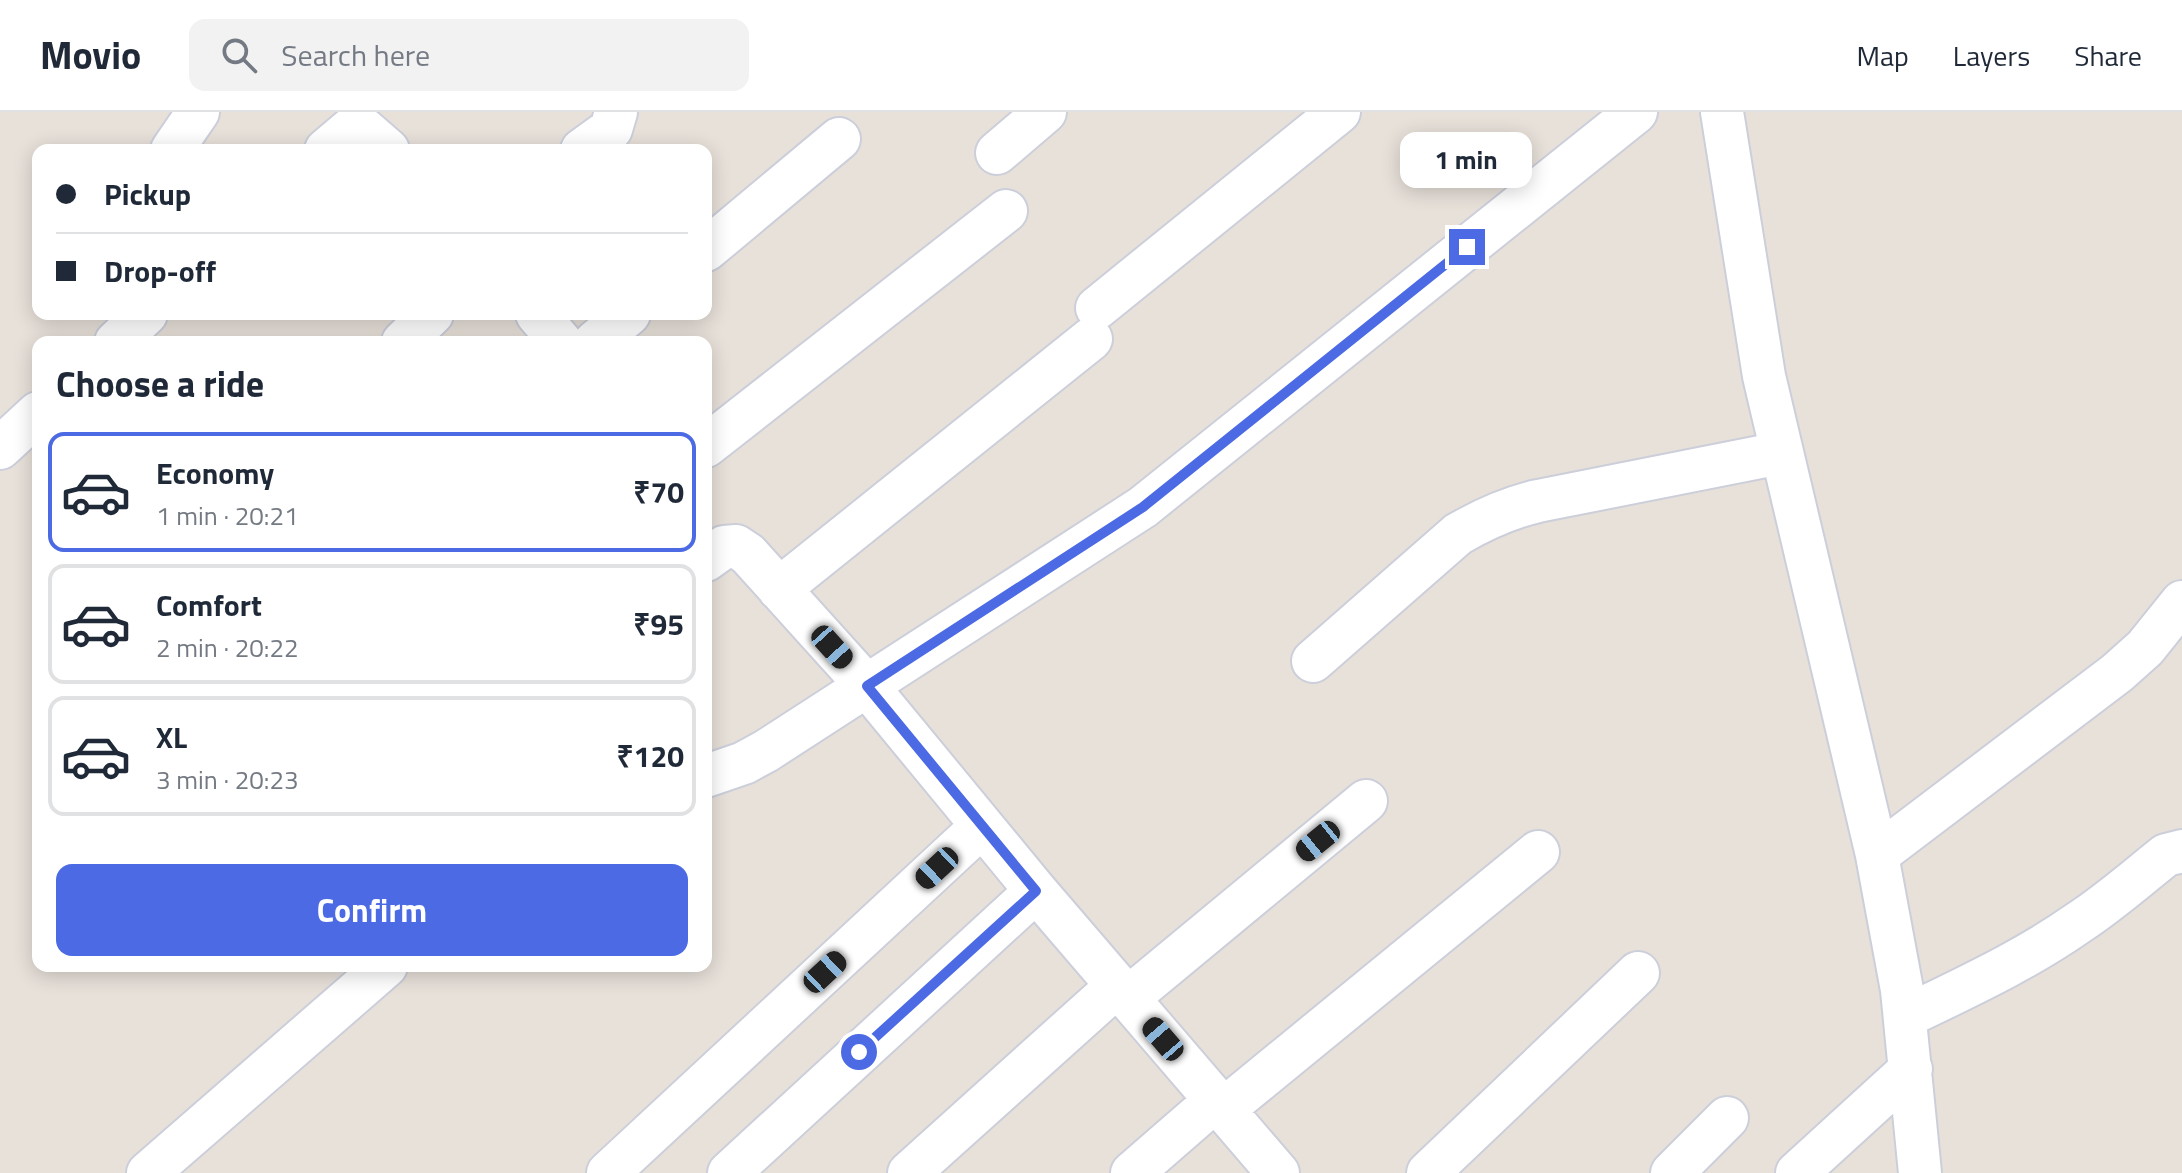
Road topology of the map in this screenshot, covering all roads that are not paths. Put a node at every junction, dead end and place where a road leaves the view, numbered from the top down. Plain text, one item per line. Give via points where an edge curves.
1 (198, 112) edge
2 (1045, 112) edge
3 (1339, 112) edge
4 (1636, 112) edge
5 (1722, 112) edge
6 (618, 113) edge
7 (839, 139) dead end
8 (176, 144) edge
9 (333, 144) edge
10 (381, 144) edge
11 (590, 144) edge
12 (997, 153) dead end
13 (1006, 211) dead end
14 (712, 245) edge
15 (140, 320) edge
16 (426, 320) edge
17 (542, 320) edge
18 (622, 320) edge
19 (122, 336) edge
20 (409, 336) edge
21 (556, 336) edge
22 (602, 336) edge
23 (32, 419) edge
24 (712, 441) edge
25 (0, 448) edge
26 (1780, 453) junction
27 (712, 556) edge
28 (779, 589) junction
29 (2182, 602) edge
30 (1313, 661) dead end
31 (867, 686) junction
32 (712, 774) edge
33 (1366, 801) dead end
34 (982, 826) junction
35 (2182, 851) edge
36 (1538, 852) dead end
37 (1877, 855) junction
38 (1036, 891) junction
39 (379, 972) edge
40 (1638, 973) dead end
41 (1123, 992) junction
42 (1905, 1017) junction
43 (1911, 1069) junction
44 (1220, 1105) junction
45 (1727, 1118) dead end
46 (148, 1173) edge
47 (608, 1173) edge
48 (729, 1173) edge
49 (909, 1173) edge
50 (1132, 1173) edge
51 (1278, 1173) edge
52 (1428, 1173) edge
53 (1672, 1173) edge
54 (1797, 1173) edge
55 (1920, 1173) edge

1 - 8 street
2 - 12 street
3 - 28 street
4 - 31 street via 1143,507
5 - 26 street
6 - 11 street via 611,129
7 - 14 street
9 - 10 street via 352,128 365,130
13 - 24 street
15 - 19 street
16 - 20 street
17 - 21 street
18 - 22 street
23 - 25 street
26 - 30 street via 1524,505 1484,519 1458,534
26 - 37 street
27 - 28 street via 736,546
28 - 31 street
29 - 37 street via 2117,673
31 - 32 street via 766,751
31 - 34 street
33 - 41 street
34 - 38 street
34 - 47 street
35 - 42 street via 2166,855 2050,942
36 - 44 street
37 - 42 street
38 - 41 street
38 - 48 street
39 - 46 street
40 - 52 street
41 - 44 street
41 - 49 street
42 - 43 street
43 - 54 street
43 - 55 street
44 - 50 street
44 - 51 street
45 - 53 street

